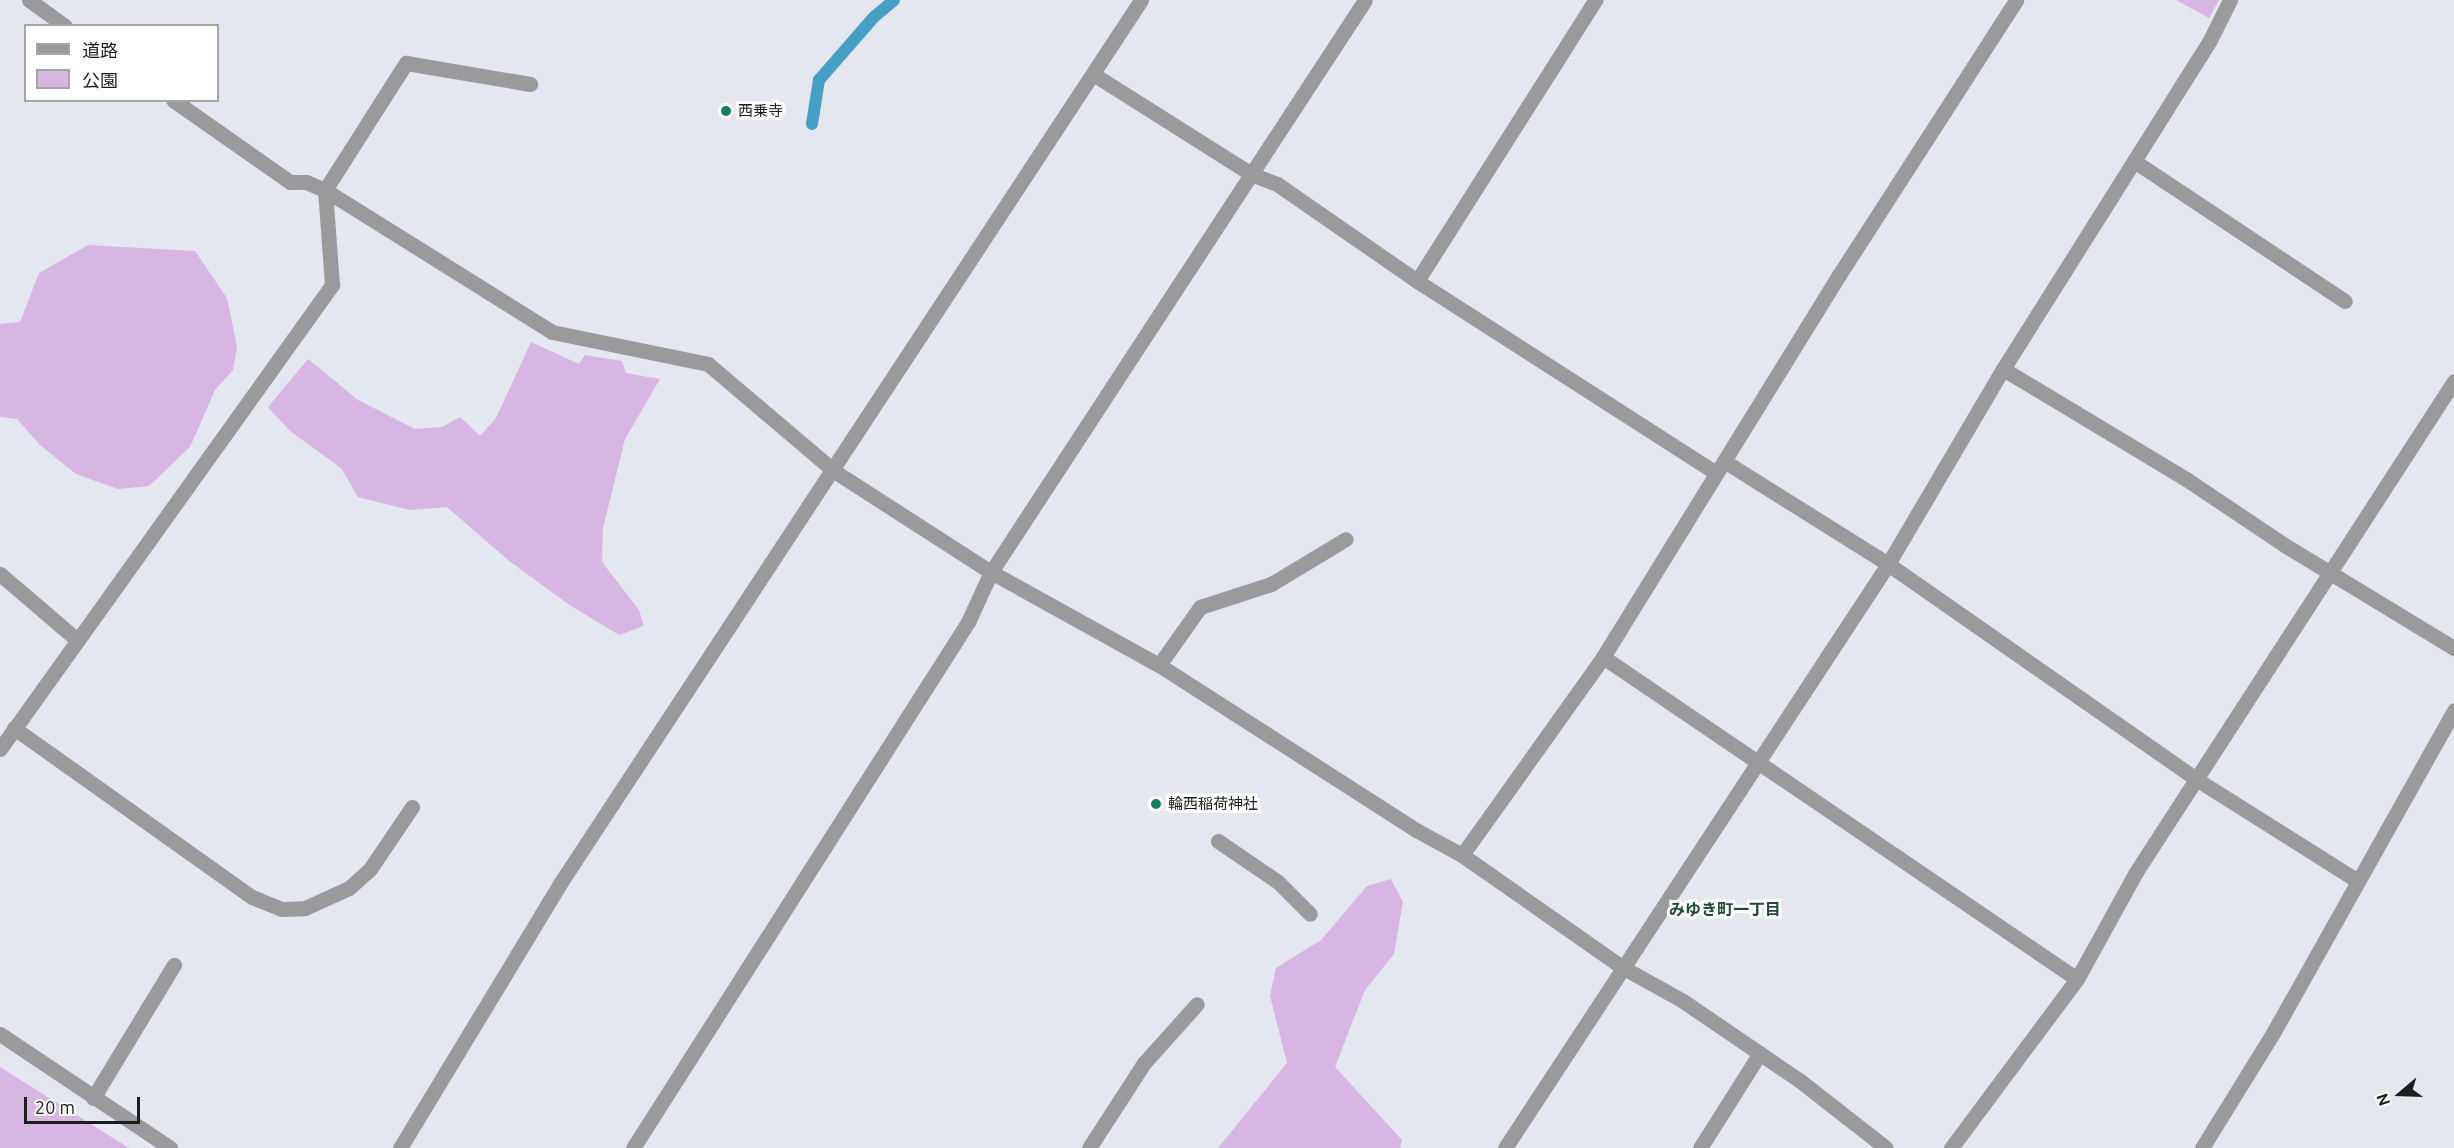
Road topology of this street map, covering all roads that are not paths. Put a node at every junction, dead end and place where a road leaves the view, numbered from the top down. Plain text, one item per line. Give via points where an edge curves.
1 (29, 0) edge
2 (1141, 0) edge
3 (1365, 0) edge
4 (1595, 0) edge
5 (2016, 0) edge
6 (2230, 0) edge
7 (62, 24) edge
8 (1093, 74) junction
9 (531, 84) dead end
10 (176, 102) edge
11 (2134, 161) junction
12 (1251, 174) junction
13 (325, 190) junction
14 (1418, 280) junction
15 (2345, 301) dead end
16 (2003, 369) junction
17 (2454, 381) edge
18 (1720, 467) junction
19 (834, 471) junction
20 (1346, 539) dead end
21 (1888, 564) junction
22 (991, 572) junction
23 (2329, 573) junction
24 (0, 574) edge
25 (76, 639) junction
26 (2454, 648) edge
27 (1603, 657) junction
28 (1159, 665) junction
29 (2454, 710) edge
30 (14, 728) junction
31 (0, 749) edge
32 (1754, 763) junction
33 (2196, 779) junction
34 (412, 807) dead end
35 (1218, 841) dead end
36 (1462, 855) junction
37 (2358, 880) junction
38 (1310, 914) dead end
39 (174, 965) dead end
40 (1622, 968) junction
41 (2077, 979) junction
42 (1197, 1004) dead end
43 (0, 1034) edge
44 (1760, 1053) junction
45 (93, 1098) junction
46 (170, 1148) edge
47 (400, 1148) edge
48 (633, 1148) edge
49 (1089, 1148) edge
50 (1505, 1148) edge
51 (1700, 1148) edge
52 (1886, 1148) edge
53 (1951, 1148) edge
54 (2202, 1148) edge

1 - 7 street
2 - 8 street
3 - 12 street
4 - 14 street
5 - 18 street
6 - 11 street via 2209,42
8 - 12 street
8 - 19 street
9 - 13 street via 406,63
10 - 13 street via 290,182 306,182
11 - 15 street
11 - 16 street
12 - 14 street via 1277,184
12 - 22 street
13 - 19 street via 552,332 708,364
13 - 25 street via 332,285
14 - 18 street
16 - 21 street
16 - 23 street via 2186,479
17 - 23 street
18 - 21 street
18 - 27 street
19 - 22 street
19 - 47 street via 561,882
20 - 28 street via 1271,584 1200,607
21 - 32 street
21 - 33 street
22 - 28 street
22 - 48 street via 962,632
23 - 26 street
23 - 33 street
24 - 25 street
25 - 30 street
27 - 32 street
27 - 36 street
28 - 36 street via 1416,830
29 - 37 street
30 - 31 street
30 - 34 street via 252,897 281,909 305,908 349,888 370,869
32 - 40 street
32 - 41 street via 1933,879
33 - 37 street
33 - 41 street via 2136,872
35 - 38 street via 1278,882
36 - 40 street
37 - 54 street
39 - 45 street
40 - 44 street via 1683,1001
40 - 50 street
41 - 53 street
42 - 49 street via 1144,1063
43 - 45 street
44 - 51 street
44 - 52 street
45 - 46 street

